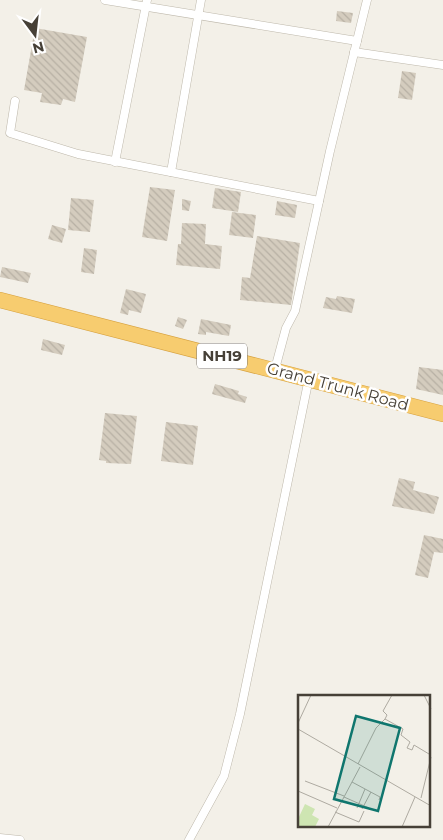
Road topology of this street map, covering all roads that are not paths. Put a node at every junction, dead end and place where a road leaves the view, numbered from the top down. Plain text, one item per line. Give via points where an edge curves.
1 (105, 0) edge
2 (201, 0) edge
3 (367, 0) edge
4 (146, 3) edge
5 (198, 15) junction
6 (357, 41) junction
7 (354, 52) junction
8 (443, 65) edge
9 (15, 101) dead end
10 (115, 162) junction
11 (172, 172) junction
12 (319, 201) junction
13 (0, 300) edge
14 (275, 369) junction
15 (308, 378) junction
16 (443, 414) edge
17 (0, 838) edge
18 (20, 840) edge
19 (189, 840) edge

1 - 4 street
2 - 5 street
3 - 6 street
4 - 5 street
4 - 10 street
5 - 6 street
5 - 11 street
6 - 7 street
7 - 8 street
7 - 12 street
9 - 10 street via 10,133
10 - 11 street
11 - 12 street
12 - 14 street via 295,311 286,328
13 - 14 highway, Grand Trunk Road / NH19
14 - 15 highway, Grand Trunk Road / NH19
15 - 16 highway, Grand Trunk Road / NH19
15 - 19 street via 240,714 224,776
17 - 18 street

